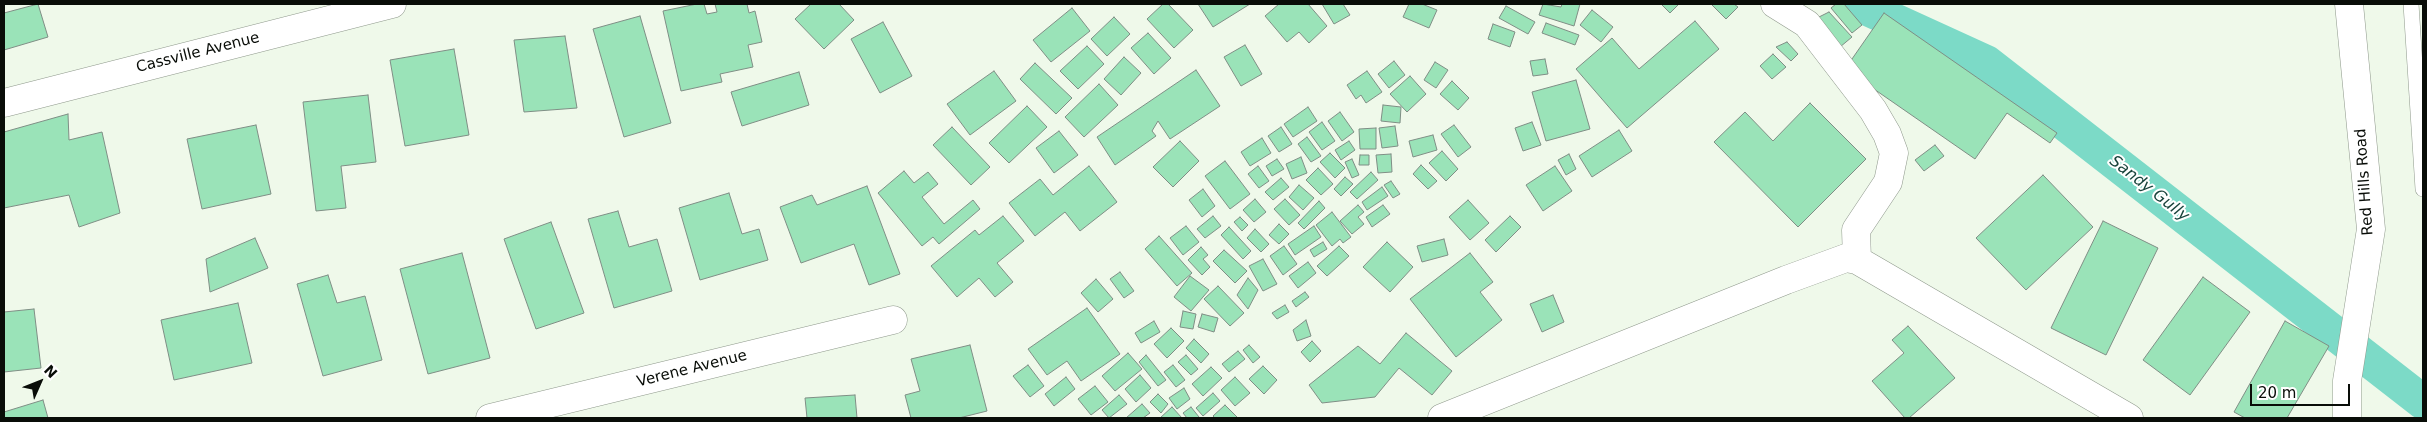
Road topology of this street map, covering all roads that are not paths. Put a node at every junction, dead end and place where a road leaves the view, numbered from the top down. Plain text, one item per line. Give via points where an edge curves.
1 (392, 4) edge
2 (1775, 4) edge
3 (2349, 4) edge
4 (2411, 4) edge
5 (4, 103) edge
6 (2423, 189) edge
7 (1857, 260) junction
8 (893, 320) dead end
9 (490, 418) edge
10 (1442, 418) edge
11 (2128, 418) edge
12 (2346, 418) edge

1 - 5 street, Cassville Avenue
2 - 7 street via 1807,24 1873,110 1894,153 1888,182 1856,230
3 - 12 street, Red Hills Road via 2371,229 2347,380
4 - 6 lane
7 - 10 street via 1846,258 1786,280
7 - 11 street
8 - 9 street, Verene Avenue

